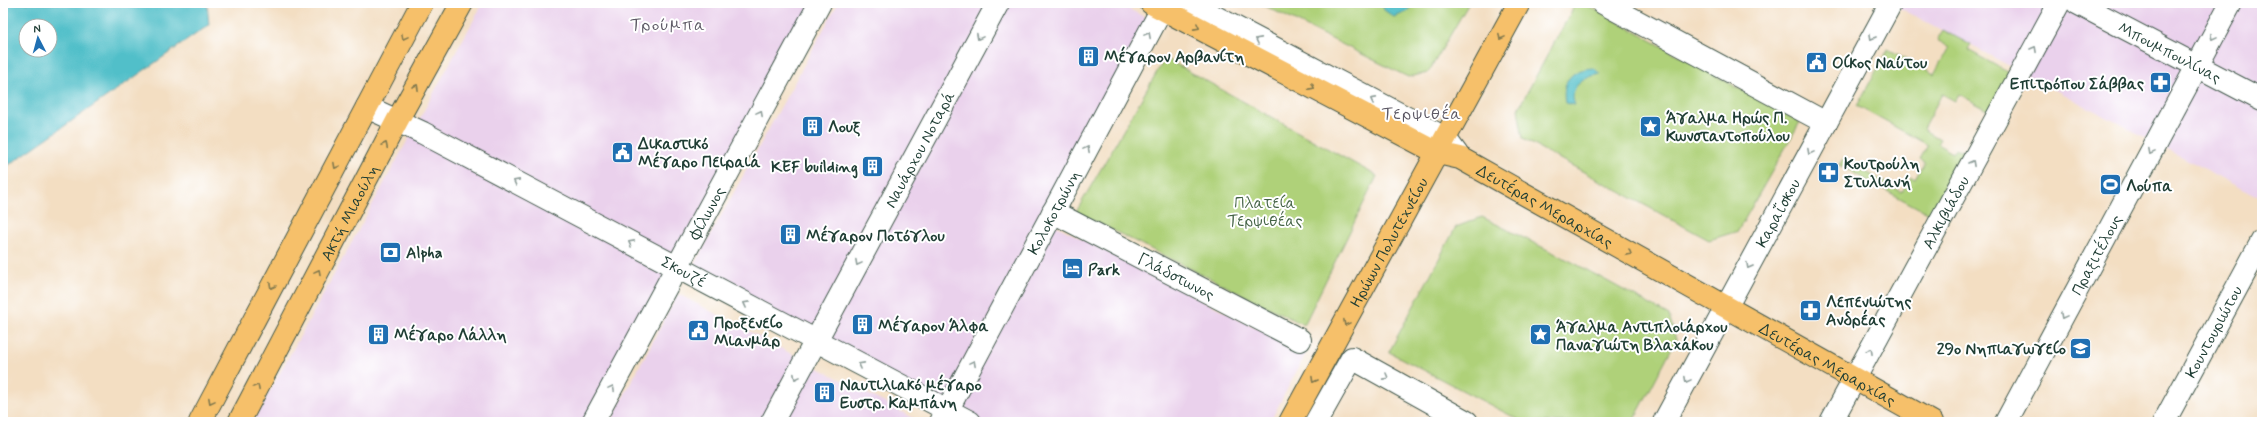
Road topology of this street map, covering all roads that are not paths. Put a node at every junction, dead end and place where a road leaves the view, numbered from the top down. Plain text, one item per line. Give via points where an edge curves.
1 (422, 3) edge
2 (462, 3) edge
3 (820, 3) edge
4 (998, 3) edge
5 (1189, 3) edge
6 (1519, 3) edge
7 (1603, 3) edge
8 (1891, 3) edge
9 (2059, 3) edge
10 (2077, 3) edge
11 (2231, 3) edge
12 (1159, 5) edge
13 (2198, 66) junction
14 (2262, 100) edge
15 (367, 107) junction
16 (397, 121) junction
17 (1826, 123) junction
18 (1441, 146) junction
19 (1053, 212) junction
20 (2262, 241) edge
21 (677, 267) junction
22 (1726, 307) junction
23 (1300, 340) dead end
24 (816, 341) junction
25 (1855, 379) junction
26 (944, 416) edge
27 (200, 422) edge
28 (239, 422) edge
29 (593, 422) edge
30 (772, 422) edge
31 (970, 422) edge
32 (1290, 422) edge
33 (1316, 422) edge
34 (1467, 422) edge
35 (1664, 422) edge
36 (1831, 422) edge
37 (1932, 422) edge
38 (2006, 422) edge
39 (2164, 422) edge

1 -> 15 main road
16 -> 2 main road, Ακτή Μιαούλη
21 -> 3 street, Φίλωνος
4 -> 24 street, Ναυάρχου Νοταρά
18 -> 5 street, Δευτέρας Μεραρχίας
6 -> 18 main road, Ηρώων Πολυτεχνείου
7 - 17 street
8 -> 17 street, Καραΐσκου
25 -> 9 street, Αλκιβιάδου
10 - 13 street, Μπουμπουλίνας
11 -> 13 street, Πραξιτέλους
12 -> 18 main road, Δευτέρας Μεραρχίας
19 -> 12 street, Κολοκοτρώνη
13 - 14 street, Μπουμπουλίνας
13 -> 38 street, Πραξιτέλους
15 - 16 street, Σκουζέ
15 -> 27 main road
21 -> 16 street, Σκουζέ
28 -> 16 main road, Ακτή Μιαούλη
17 -> 22 street, Καραΐσκου
18 -> 22 main road, Δευτέρας Μεραρχίας
18 -> 32 main road, Ηρώων Πολυτεχνείου
19 - 23 street, Γλάδστωνος
26 -> 19 street, Κολοκοτρώνη
20 - 39 street, Κουντουριώτου
24 -> 21 street, Σκουζέ
29 -> 21 street, Φίλωνος
22 - 25 main road, Δευτέρας Μεραρχίας
22 -> 35 street, Καραΐσκου
26 -> 24 street, Σκουζέ
24 -> 30 street, Ναυάρχου Νοταρά
25 - 36 street, Αλκιβιάδου
25 - 37 main road, Δευτέρας Μεραρχίας
26 - 31 street, Σκουζέ
33 -> 34 street via 1352,358

